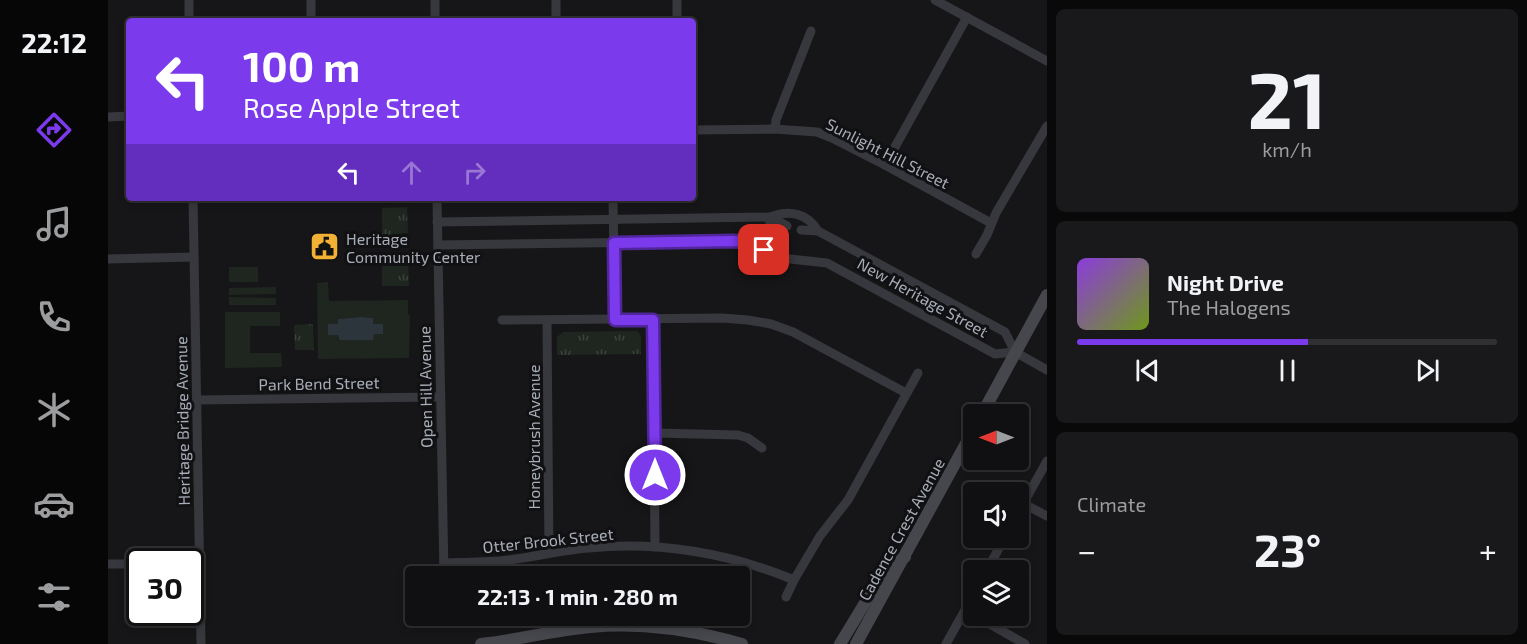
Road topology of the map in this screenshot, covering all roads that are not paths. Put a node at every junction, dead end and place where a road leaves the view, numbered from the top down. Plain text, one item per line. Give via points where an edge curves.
1 (189, 0) edge
2 (311, 0) edge
3 (435, 0) edge
4 (556, 0) edge
5 (677, 0) edge
6 (935, 0) edge
7 (189, 18) edge
8 (311, 18) edge
9 (435, 18) edge
10 (556, 18) edge
11 (677, 18) edge
12 (967, 18) junction
13 (811, 32) dead end
14 (1047, 61) edge
15 (126, 116) edge
16 (108, 117) edge
17 (1047, 126) edge
18 (776, 129) junction
19 (696, 130) edge
20 (885, 165) junction
21 (193, 201) edge
22 (437, 201) edge
23 (613, 201) edge
24 (771, 217) junction
25 (614, 219) junction
26 (437, 222) junction
27 (991, 223) junction
28 (787, 226) dead end
29 (801, 230) dead end
30 (818, 231) junction
31 (614, 243) junction
32 (438, 245) junction
33 (764, 250) junction
34 (976, 254) dead end
35 (194, 257) junction
36 (108, 259) edge
37 (1047, 295) edge
38 (502, 320) dead end
39 (615, 320) junction
40 (653, 320) junction
41 (547, 321) junction
42 (1015, 352) junction
43 (1047, 370) edge
44 (918, 373) dead end
45 (906, 393) junction
46 (440, 397) junction
47 (198, 400) junction
48 (986, 404) edge
49 (655, 434) junction
50 (762, 448) dead end
51 (963, 449) edge
52 (1047, 461) edge
53 (1029, 495) edge
54 (1029, 507) edge
55 (1047, 516) edge
56 (195, 548) edge
57 (655, 548) junction
58 (549, 553) junction
59 (905, 557) junction
60 (444, 562) junction
61 (108, 564) edge
62 (126, 564) edge
63 (444, 566) edge
64 (794, 580) junction
65 (786, 597) dead end
66 (963, 623) edge
67 (201, 626) edge
68 (994, 626) edge
69 (201, 644) edge
70 (481, 644) edge
71 (742, 644) edge
72 (840, 644) edge
73 (856, 644) edge
74 (946, 644) edge
75 (1025, 644) edge

1 - 7 street
2 - 8 street
3 - 9 street
4 - 10 street
5 - 11 street
6 - 12 street
12 - 14 street
12 - 20 street
13 - 18 street via 776,120
15 - 16 street
17 - 27 street
18 - 19 street, Sunlight Hill Street
18 - 20 street, Sunlight Hill Street via 817,132
20 - 27 street, Sunlight Hill Street
21 - 35 street, Heritage Bridge Avenue
22 - 26 street, Open Hill Avenue
23 - 25 street
24 - 25 street, New Heritage Street
24 - 28 street
24 - 30 street, New Heritage Street via 784,213 801,215 812,221
24 - 33 street
25 - 26 street, New Heritage Street
25 - 31 street
26 - 32 street, Open Hill Avenue
27 - 34 street
29 - 30 street, New Heritage Street
30 - 42 street, New Heritage Street via 1005,332
31 - 32 street, New Heritage Street
31 - 33 street, New Heritage Street via 733,241
31 - 39 street
32 - 46 street, Open Hill Avenue
33 - 42 street, New Heritage Street via 791,260 827,263 995,354
35 - 36 street
35 - 47 street, Heritage Bridge Avenue
37 - 42 street
38 - 41 street
39 - 40 street
39 - 41 street
40 - 45 street via 722,318 771,324 822,346
40 - 49 street
41 - 58 street, Honeybrush Avenue
42 - 43 street
42 - 48 street
44 - 45 street
45 - 64 street via 849,500 820,536
46 - 47 street, Park Bend Street
46 - 60 street, Open Hill Avenue
47 - 56 street, Heritage Bridge Avenue
49 - 50 street via 738,435
49 - 57 street
51 - 59 street, Cadence Crest Avenue
52 - 53 street
54 - 55 street
57 - 58 street, Otter Brook Street via 589,548
57 - 64 street, Otter Brook Street via 711,554
58 - 60 street, Otter Brook Street via 506,561
59 - 72 street via 888,566
59 - 73 street, Cadence Crest Avenue
60 - 63 street, Open Hill Avenue
61 - 62 street
64 - 65 street
66 - 74 street
67 - 69 street, Heritage Bridge Avenue
68 - 75 street
70 - 71 street via 614,625 680,630

